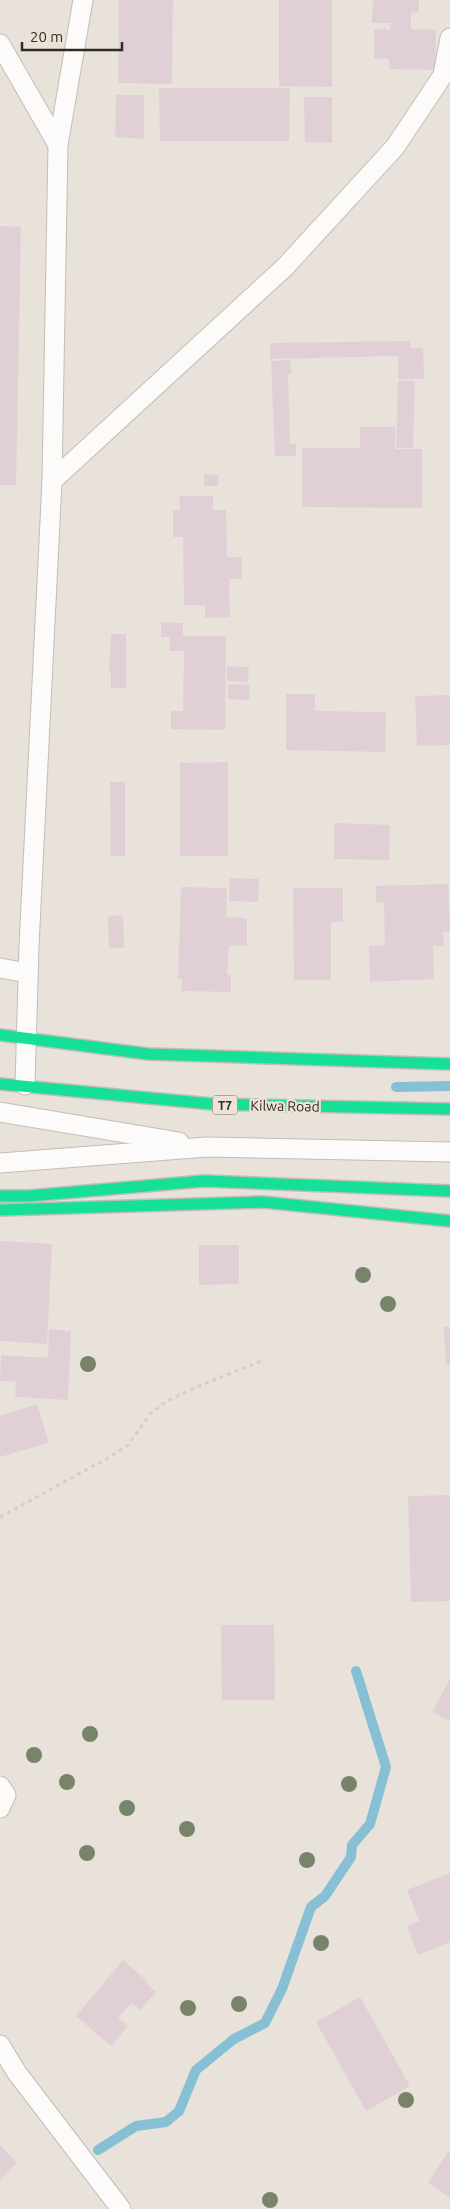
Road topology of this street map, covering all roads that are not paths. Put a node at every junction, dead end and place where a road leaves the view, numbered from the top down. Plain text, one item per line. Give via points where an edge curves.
1 (83, 0) edge
2 (450, 38) edge
3 (0, 44) edge
4 (58, 145) junction
5 (52, 481) junction
6 (0, 968) edge
7 (28, 973) junction
8 (0, 1035) edge
9 (26, 1037) junction
10 (450, 1064) edge
11 (0, 1084) edge
12 (25, 1086) junction
13 (450, 1109) edge
14 (0, 1112) edge
15 (207, 1147) junction
16 (450, 1152) edge
17 (0, 1163) edge
18 (450, 1191) edge
19 (0, 1196) edge
20 (0, 1210) edge
21 (450, 1221) edge
22 (0, 1786) edge
23 (0, 1808) edge
24 (0, 2045) edge
25 (121, 2209) edge

1 - 4 lane
2 - 5 lane via 443,75 396,147 285,267
3 - 4 lane
4 - 5 lane
5 - 7 lane
6 - 7 lane
7 - 9 lane
8 - 9 main road
9 - 10 main road via 148,1054
9 - 12 lane
11 - 12 main road, Kilwa Road / T7
12 - 13 main road, Kilwa Road / T7 via 212,1104
14 - 15 lane
15 - 16 lane
15 - 17 lane
18 - 19 main road via 204,1181
20 - 21 main road via 263,1202
22 - 23 lane via 6,1795
24 - 25 lane via 17,2073

